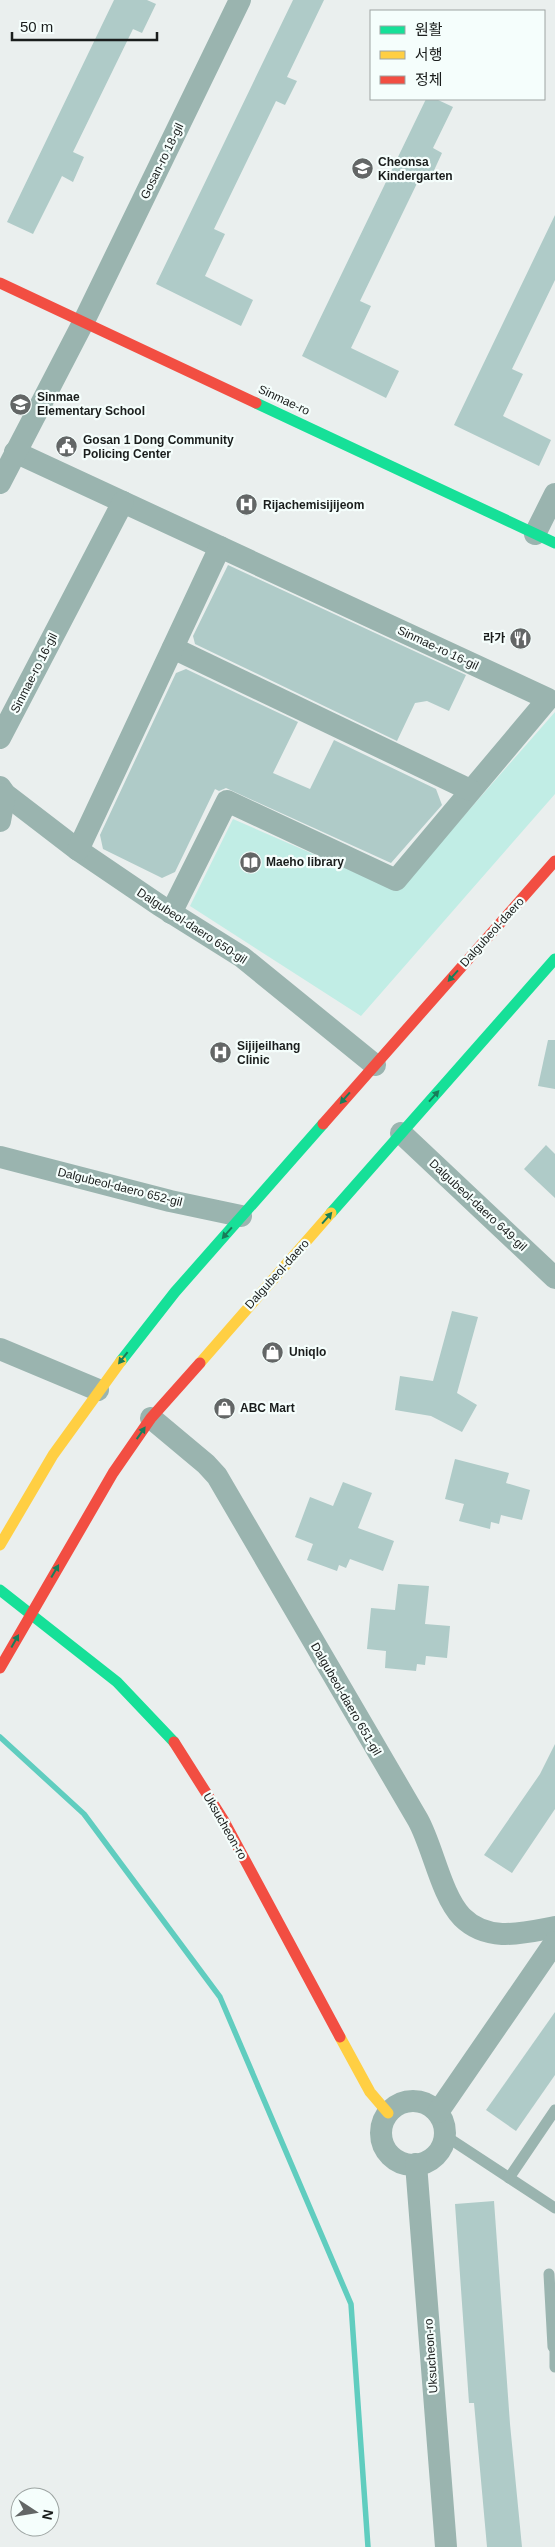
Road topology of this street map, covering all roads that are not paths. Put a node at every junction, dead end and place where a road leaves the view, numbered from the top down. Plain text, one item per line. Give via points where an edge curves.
1 (240, 0) edge
2 (0, 283) edge
3 (84, 321) junction
4 (15, 452) junction
5 (0, 482) edge
6 (555, 494) edge
7 (123, 502) junction
8 (545, 539) edge
9 (220, 547) junction
10 (173, 648) junction
11 (0, 738) edge
12 (470, 790) junction
13 (2, 791) edge
14 (0, 821) edge
15 (78, 850) junction
16 (555, 861) edge
17 (171, 913) junction
18 (555, 959) edge
19 (375, 1064) junction
20 (401, 1133) junction
21 (0, 1157) edge
22 (241, 1216) junction
23 (555, 1278) edge
24 (0, 1349) edge
25 (98, 1390) junction
26 (152, 1418) junction
27 (0, 1544) edge
28 (0, 1590) edge
29 (31, 1614) junction
30 (0, 1668) edge
31 (555, 1927) edge
32 (555, 1942) edge
33 (555, 2110) edge
34 (438, 2112) junction
35 (388, 2113) junction
36 (444, 2135) junction
37 (416, 2164) junction
38 (509, 2178) junction
39 (555, 2208) edge
40 (549, 2274) dead end
41 (554, 2347) edge
42 (555, 2367) edge
43 (446, 2547) edge

1 - 3 street, Gosan-ro 18-gil
2 - 3 main road, Sinmae-ro
3 - 4 street
3 - 8 main road, Sinmae-ro
4 - 5 street
4 - 7 street, Sinmae-ro 16-gil
6 - 8 street
7 - 9 street, Sinmae-ro 16-gil
7 - 11 street, Sinmae-ro 16-gil
9 - 10 street
9 - 12 street, Sinmae-ro 16-gil via 548,699
10 - 12 street
10 - 15 street
12 - 17 street, Sinmae-ro 16-gil via 396,880 227,801
13 - 14 street, Dalgubeol-daero 650-gil
13 - 15 street, Dalgubeol-daero 650-gil
15 - 17 street, Dalgubeol-daero 650-gil
16 -> 19 main road, Dalgubeol-daero
17 - 19 street, Dalgubeol-daero 650-gil via 242,956
20 -> 18 main road, Dalgubeol-daero
19 -> 22 main road, Dalgubeol-daero
20 - 23 street, Dalgubeol-daero 649-gil
26 -> 20 main road, Dalgubeol-daero
21 - 22 street, Dalgubeol-daero 652-gil
22 -> 25 main road, Dalgubeol-daero via 175,1292
24 - 25 street
25 - 27 main road, Dalgubeol-daero
29 -> 26 main road, Dalgubeol-daero via 113,1473
26 - 31 street, Dalgubeol-daero 651-gil via 216,1476 419,1823 450,1899 461,1916 477,1928 497,1934
28 - 29 main road, Uksucheon-ro
30 -> 29 main road, Dalgubeol-daero
29 - 35 main road, Uksucheon-ro via 117,1682 180,1748 224,1821 370,2092
32 - 34 street
33 - 38 lane
34 - 35 street via 430,2105 410,2101 399,2104
34 - 36 street
35 - 37 street via 382,2129 386,2150 402,2163
36 - 37 street via 439,2151 432,2159
36 - 38 lane
37 - 43 street, Uksucheon-ro
38 - 39 lane
40 - 41 lane
41 - 42 lane

